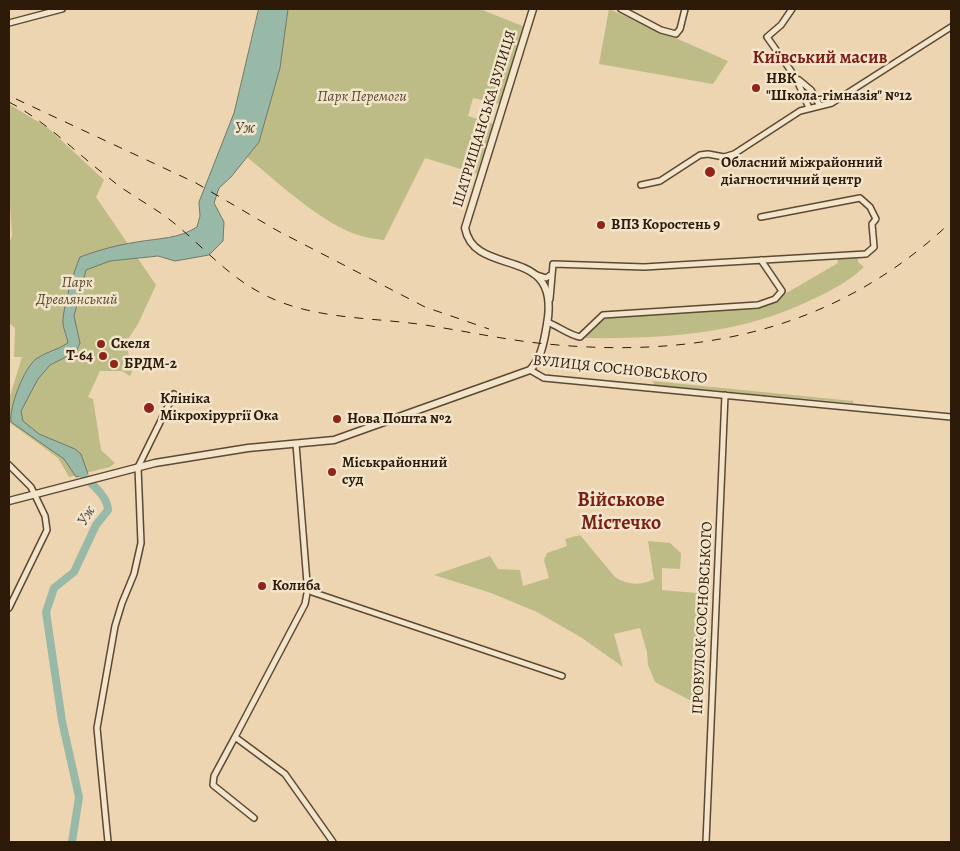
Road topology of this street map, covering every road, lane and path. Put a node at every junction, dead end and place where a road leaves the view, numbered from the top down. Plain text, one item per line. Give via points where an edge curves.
1 (62, 9) edge
2 (533, 9) edge
3 (621, 9) edge
4 (639, 9) edge
5 (685, 9) edge
6 (792, 9) edge
7 (637, 16) junction
8 (9, 23) edge
9 (951, 28) edge
10 (795, 76) junction
11 (820, 106) junction
12 (809, 108) junction
13 (642, 185) dead end
14 (761, 216) dead end
15 (761, 260) junction
16 (534, 274) junction
17 (552, 274) junction
18 (550, 299) junction
19 (547, 322) junction
20 (530, 370) junction
21 (174, 394) dead end
22 (725, 394) junction
23 (951, 417) edge
24 (296, 444) junction
25 (9, 465) edge
26 (138, 467) junction
27 (36, 495) junction
28 (9, 501) edge
29 (308, 588) junction
30 (9, 608) edge
31 (562, 676) dead end
32 (235, 737) junction
33 (254, 818) dead end
34 (108, 842) edge
35 (333, 842) edge
36 (706, 842) edge

1 - 8 street
2 - 16 street, ШАТРИЩАНСЬКА ВУЛИЦЯ via 465,228 475,248
3 - 7 street
4 - 7 street
5 - 7 street via 678,33 662,31
6 - 10 street via 767,37
9 - 11 street via 832,103
10 - 11 street via 810,88
10 - 12 street
11 - 12 street
12 - 13 street via 732,155 700,155 660,181
14 - 15 street via 859,198 876,219 872,224 874,246 868,253
15 - 17 street via 644,267 553,264
15 - 19 street via 782,291 776,299 757,306 604,315 580,336 572,336 565,329
16 - 17 street via 546,278
16 - 18 street via 544,284
17 - 18 street
18 - 19 street
19 - 20 street via 536,364
20 - 22 street, ВУЛИЦЯ СОСНОВСЬКОГО via 544,378
20 - 24 street, ВУЛИЦЯ СОСНОВСЬКОГО via 334,440
21 - 26 street
22 - 23 street, ВУЛИЦЯ СОСНОВСЬКОГО
22 - 36 street, ПРОВУЛОК СОСНОВСЬКОГО
24 - 26 street, ВУЛИЦЯ СОСНОВСЬКОГО via 208,454
24 - 29 street
25 - 27 street
26 - 27 street, ВУЛИЦЯ СОСНОВСЬКОГО
26 - 34 street via 140,543 134,574 116,626 97,728
27 - 28 street
27 - 30 street via 47,530
29 - 31 street via 318,595
29 - 32 street via 305,604
32 - 33 street via 214,776 213,786
32 - 35 street via 285,774

